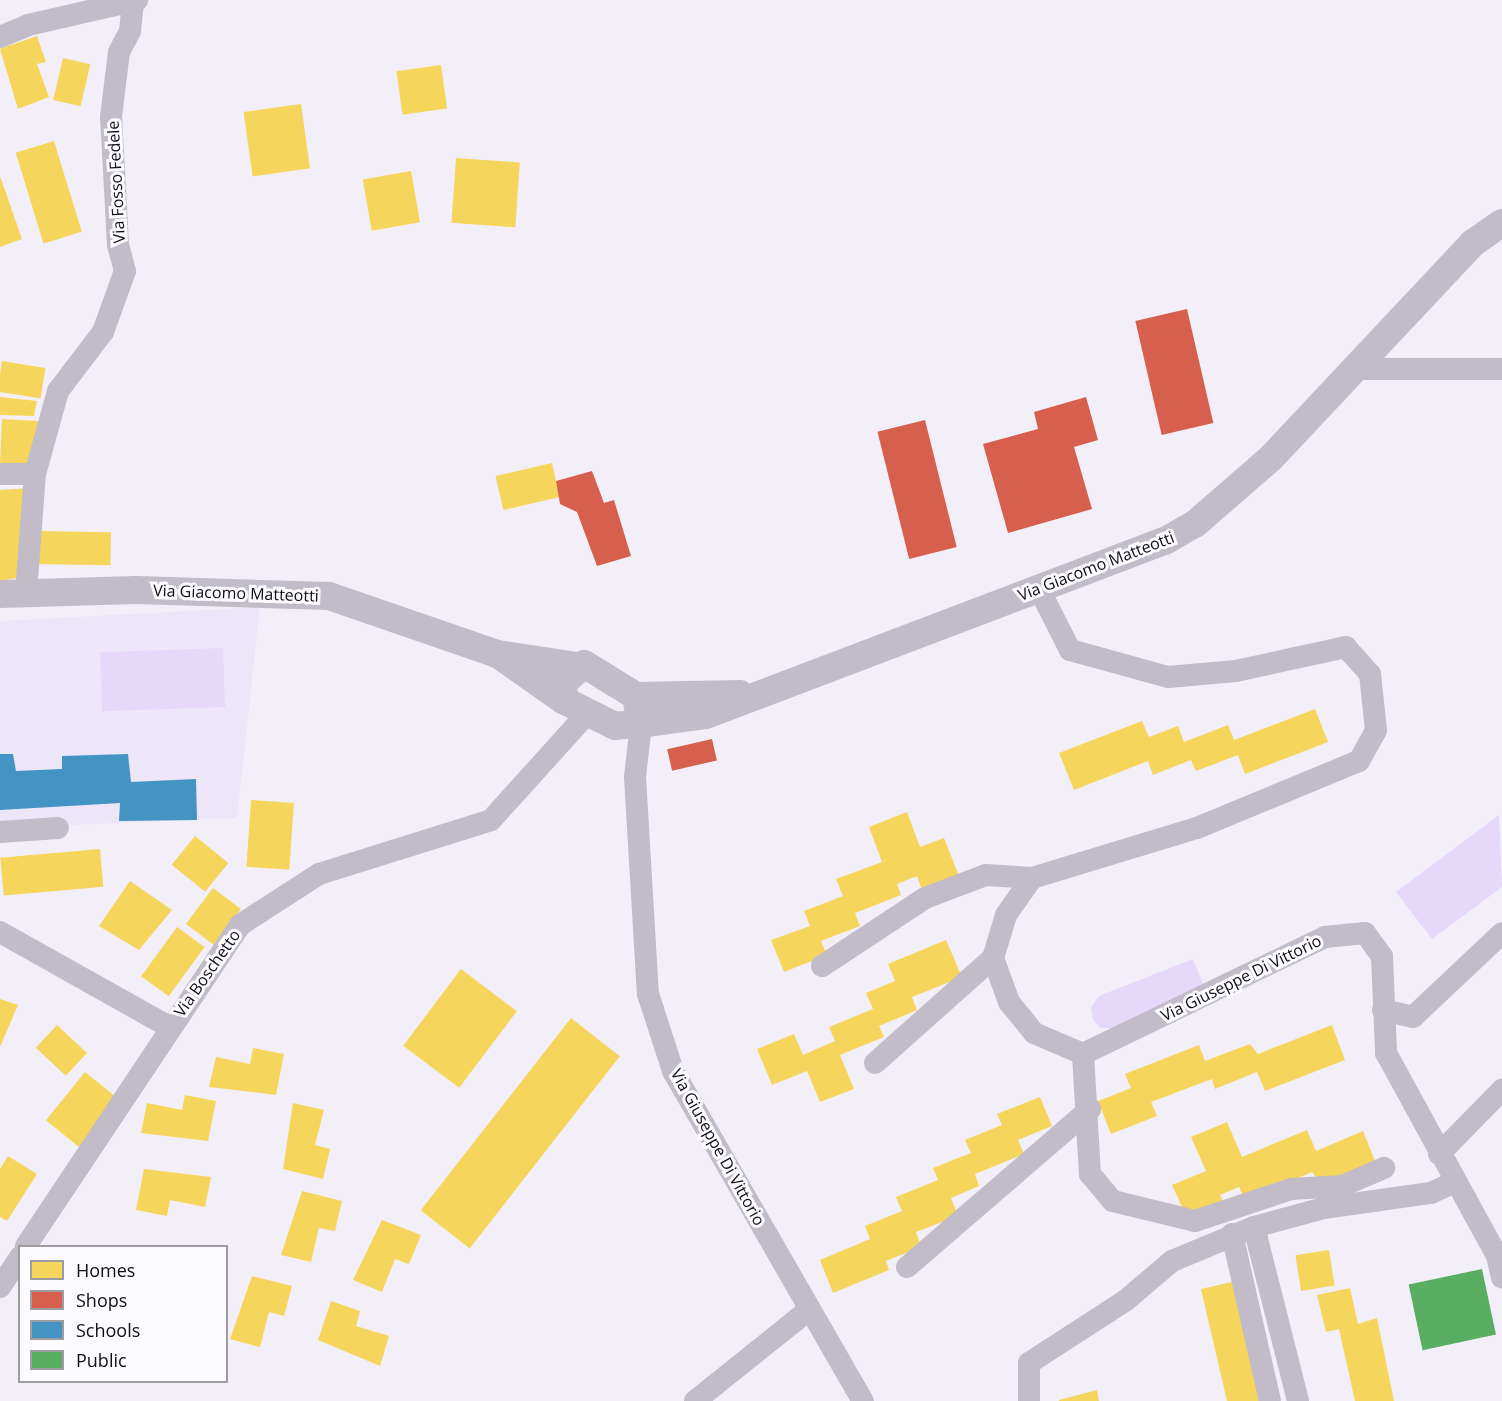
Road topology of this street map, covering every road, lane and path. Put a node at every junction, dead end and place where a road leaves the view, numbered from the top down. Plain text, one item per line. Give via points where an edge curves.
1 (135, 1) edge
2 (0, 37) edge
3 (1502, 224) edge
4 (1354, 369) junction
5 (1502, 369) edge
6 (0, 474) edge
7 (34, 474) junction
8 (1039, 589) junction
9 (13, 594) edge
10 (497, 654) junction
11 (577, 666) junction
12 (574, 708) junction
13 (631, 715) junction
14 (58, 828) dead end
15 (0, 832) edge
16 (1032, 878) junction
17 (0, 932) edge
18 (1502, 933) edge
19 (993, 958) junction
20 (822, 966) dead end
21 (1383, 1010) junction
22 (169, 1027) junction
23 (1083, 1054) junction
24 (875, 1063) dead end
25 (1502, 1090) edge
26 (1090, 1109) junction
27 (1439, 1154) junction
28 (1384, 1168) dead end
29 (1455, 1182) junction
30 (1254, 1227) junction
31 (1232, 1234) junction
32 (27, 1245) edge
33 (18, 1260) edge
34 (1500, 1262) edge
35 (907, 1268) dead end
36 (0, 1287) edge
37 (810, 1309) junction
38 (695, 1401) edge
39 (863, 1401) edge
40 (1029, 1401) edge
41 (1270, 1401) edge
42 (1298, 1401) edge

1 - 2 street via 28,25
1 - 7 street, Via Fosso Fedele via 130,31 119,52 111,117 125,271 103,332 58,391
3 - 4 street, Via Giacomo Matteotti via 1473,243
4 - 5 street
4 - 8 street, Via Giacomo Matteotti via 1271,458 1195,524 1165,541
6 - 7 street
7 - 9 street, Via Fosso Fedele
8 - 13 street, Via Giacomo Matteotti via 706,715
8 - 16 street via 1070,651 1168,677 1236,671 1346,647 1370,674 1376,730 1359,761 1197,828
9 - 10 street, Via Giacomo Matteotti via 136,590 329,596
10 - 11 street, Via Giacomo Matteotti
10 - 12 street, Via Giacomo Matteotti
11 - 12 street via 564,682
11 - 13 street, Via Giacomo Matteotti via 596,667
12 - 13 street, Via Giacomo Matteotti
12 - 22 street, Via Boschetto via 491,820 319,874 240,925
13 - 37 street, Via Giuseppe Di Vittorio via 648,994 673,1071
14 - 15 street
16 - 19 street via 1006,915
16 - 20 street via 986,875 925,898
17 - 22 street
18 - 21 street via 1413,1017
19 - 23 street via 1009,1002 1034,1032
19 - 24 street
21 - 23 street, Via Giuseppe Di Vittorio via 1382,957 1365,933 1325,937
21 - 27 street, Via Giuseppe Di Vittorio via 1386,1053
22 - 32 street, Via Boschetto
23 - 26 street
25 - 27 street
26 - 28 street via 1090,1174 1113,1201 1152,1214 1195,1221 1292,1190 1342,1186
26 - 35 street
27 - 29 street, Via Giuseppe Di Vittorio
29 - 30 street via 1431,1193 1324,1208
29 - 34 street, Via Giuseppe Di Vittorio
30 - 31 street
30 - 42 street
31 - 40 street via 1172,1261 1125,1301 1029,1363
31 - 41 street
33 - 36 street
37 - 38 street
37 - 39 street, Via Giuseppe Di Vittorio

